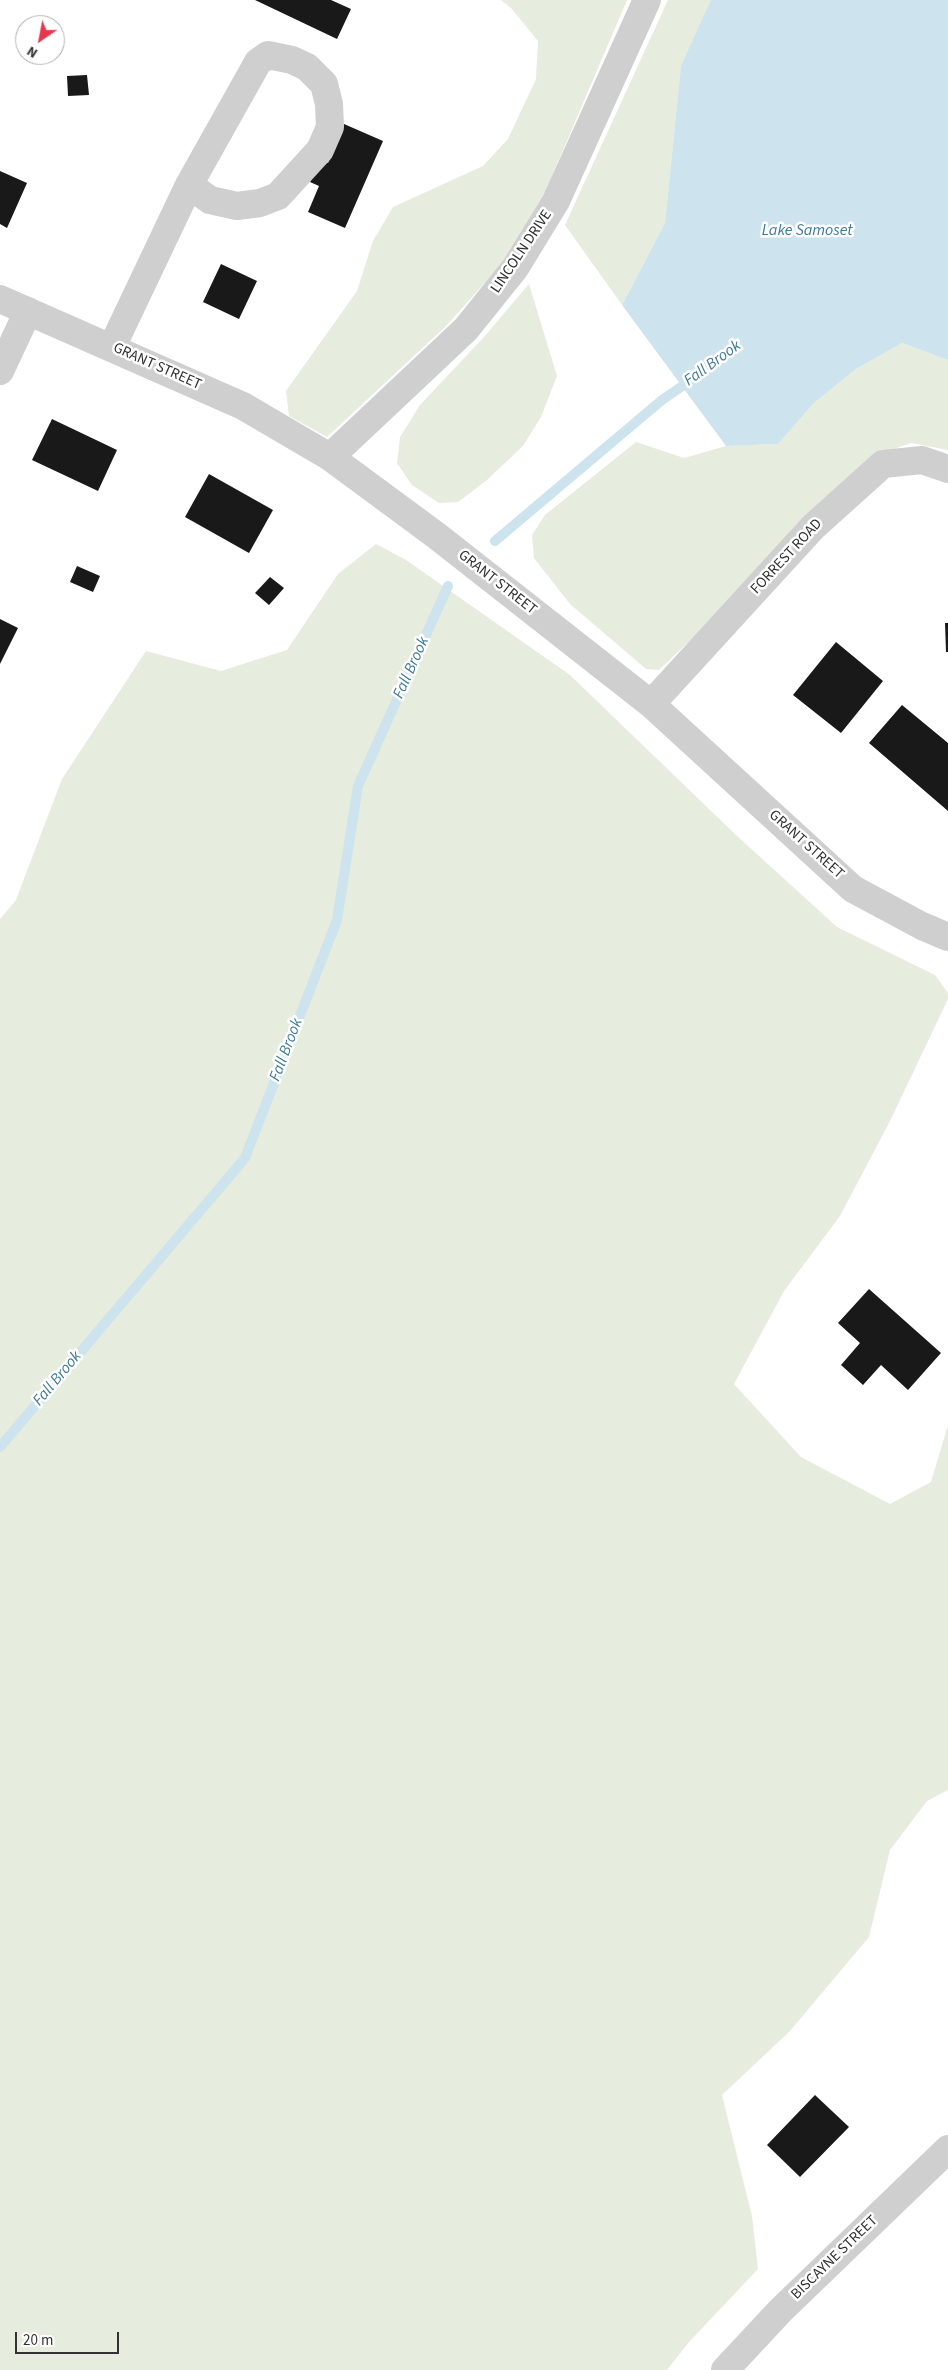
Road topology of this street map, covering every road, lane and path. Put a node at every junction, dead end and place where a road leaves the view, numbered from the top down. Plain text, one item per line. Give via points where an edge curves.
1 (648, 0) edge
2 (189, 185) junction
3 (0, 299) edge
4 (28, 311) junction
5 (112, 347) junction
6 (0, 370) edge
7 (330, 457) junction
8 (948, 469) edge
9 (651, 704) junction
10 (948, 937) edge
11 (948, 2149) edge
12 (726, 2370) edge

1 - 7 street, LINCOLN DRIVE via 556,201 515,268 466,329
2 - 2 street via 258,62 268,55 292,60 307,67 324,84 330,127 320,150 278,196 238,206 210,200
2 - 5 street
3 - 4 street, GRANT STREET
4 - 5 street, GRANT STREET
4 - 6 street
5 - 7 street, GRANT STREET via 243,406
7 - 9 street, GRANT STREET via 437,536
8 - 9 street, FORREST ROAD via 922,460 883,464 813,527
9 - 10 street, GRANT STREET via 853,889
11 - 12 street, BISCAYNE STREET via 780,2311

